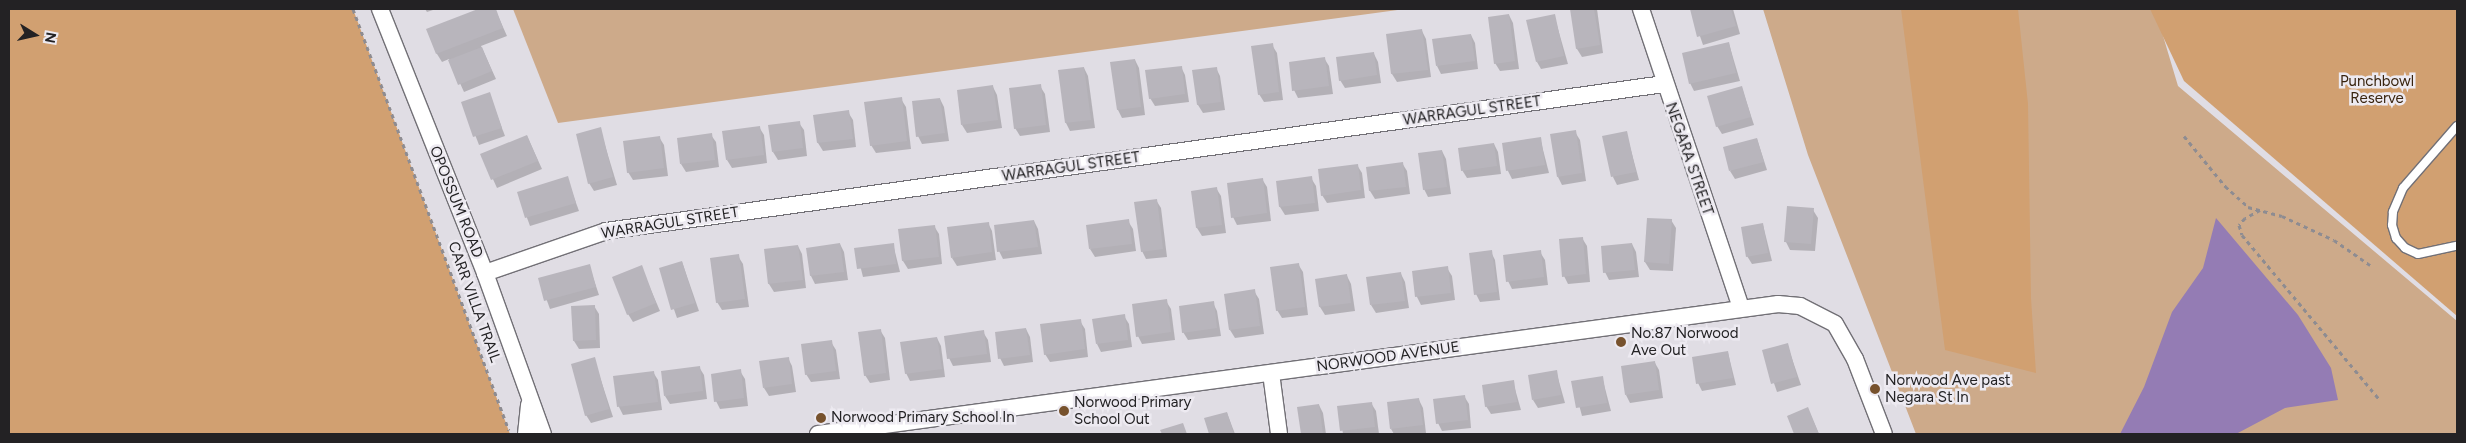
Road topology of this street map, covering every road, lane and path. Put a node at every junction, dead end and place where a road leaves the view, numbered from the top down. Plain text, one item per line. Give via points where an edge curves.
1 (353, 9) edge
2 (380, 9) edge
3 (1641, 9) edge
4 (1664, 84) junction
5 (2457, 126) edge
6 (2184, 136) dead end
7 (2260, 210) junction
8 (2457, 246) edge
9 (2370, 265) dead end
10 (485, 273) junction
11 (1741, 308) junction
12 (1272, 374) junction
13 (529, 396) junction
14 (2379, 399) dead end
15 (510, 434) edge
16 (526, 434) edge
17 (543, 434) edge
18 (557, 434) edge
19 (818, 434) edge
20 (1279, 434) edge
21 (1884, 434) edge

1 - 15 path, CARR VILLA TRAIL
2 - 10 street, OPOSSUM ROAD
3 - 4 street, NEGARA STREET
4 - 10 street, WARRAGUL STREET via 606,231
4 - 11 street, NEGARA STREET
5 - 8 lane via 2403,188 2394,208 2392,225 2396,238 2405,248 2418,254
6 - 7 path via 2225,186 2248,207
7 - 9 path via 2282,216 2334,240
7 - 14 path via 2239,225 2242,234
10 - 13 street, OPOSSUM ROAD
11 - 12 street, NORWOOD AVENUE
11 - 21 street, NORWOOD AVENUE via 1800,306 1835,324 1855,359
12 - 19 street, NORWOOD AVENUE
12 - 20 street
13 - 16 street, OPOSSUM ROAD
13 - 17 street, OPOSSUM ROAD
13 - 18 street

